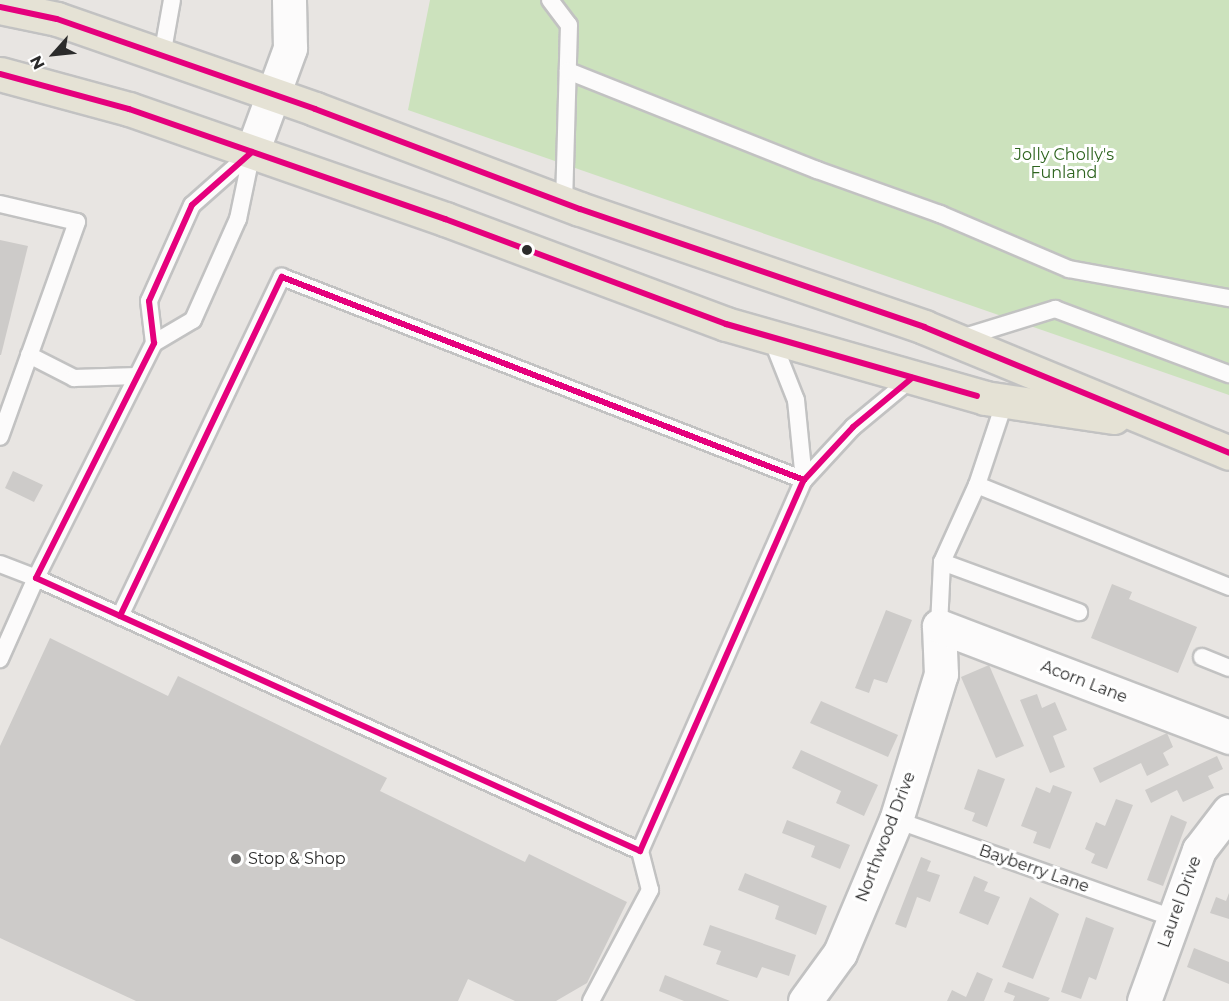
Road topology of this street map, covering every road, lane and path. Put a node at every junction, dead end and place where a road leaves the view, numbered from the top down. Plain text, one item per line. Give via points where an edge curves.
1 (171, 0) edge
2 (289, 0) edge
3 (550, 0) edge
4 (0, 7) edge
5 (162, 56) junction
6 (568, 71) junction
7 (0, 74) edge
8 (276, 96) junction
9 (252, 152) junction
10 (564, 202) junction
11 (0, 204) edge
12 (1229, 298) edge
13 (771, 337) junction
14 (956, 340) junction
15 (154, 343) junction
16 (29, 355) junction
17 (1229, 374) edge
18 (137, 376) junction
19 (912, 378) junction
20 (1005, 402) junction
21 (1158, 424) junction
22 (0, 437) edge
23 (1229, 453) edge
24 (804, 480) junction
25 (977, 485) junction
26 (942, 562) junction
27 (0, 564) edge
28 (36, 578) junction
29 (1229, 586) edge
30 (1079, 612) dead end
31 (120, 616) junction
32 (939, 626) junction
33 (1202, 657) dead end
34 (0, 659) edge
35 (1229, 668) edge
36 (1229, 737) edge
37 (1229, 811) edge
38 (896, 820) junction
39 (640, 851) junction
40 (1173, 918) junction
41 (591, 1001) edge
42 (805, 1001) edge
43 (1144, 1001) edge

1 - 5 lane
2 - 8 street via 291,48
3 - 6 lane via 569,25
4 - 5 main road via 59,11
5 - 8 main road
6 - 10 lane
6 - 12 lane via 817,170 940,214 1069,269
7 - 9 main road via 129,109
8 - 9 street
8 - 10 main road
9 - 13 main road
9 - 15 lane via 238,219 193,320
9 - 15 lane via 192,205 149,301
10 - 14 main road
11 - 16 lane via 77,222
13 - 19 main road
13 - 24 lane via 796,400
14 - 17 lane via 1055,309
14 - 21 main road
15 - 18 lane
16 - 18 lane via 74,378
16 - 22 lane
18 - 28 lane
19 - 20 main road
19 - 24 lane via 854,427
20 - 21 main road
20 - 25 lane
21 - 23 main road
24 - 31 lane via 282,278
24 - 39 lane
25 - 26 lane
25 - 29 lane
26 - 30 lane
26 - 32 lane
27 - 28 lane
28 - 31 lane
28 - 34 lane
31 - 39 lane
32 - 36 street, Acorn Lane
32 - 38 street, Northwood Drive via 941,674
33 - 35 lane
37 - 40 street, Laurel Drive via 1199,850
38 - 40 lane, Bayberry Lane
38 - 42 street, Northwood Drive via 840,953
39 - 41 lane via 650,890
40 - 43 street, Laurel Drive

